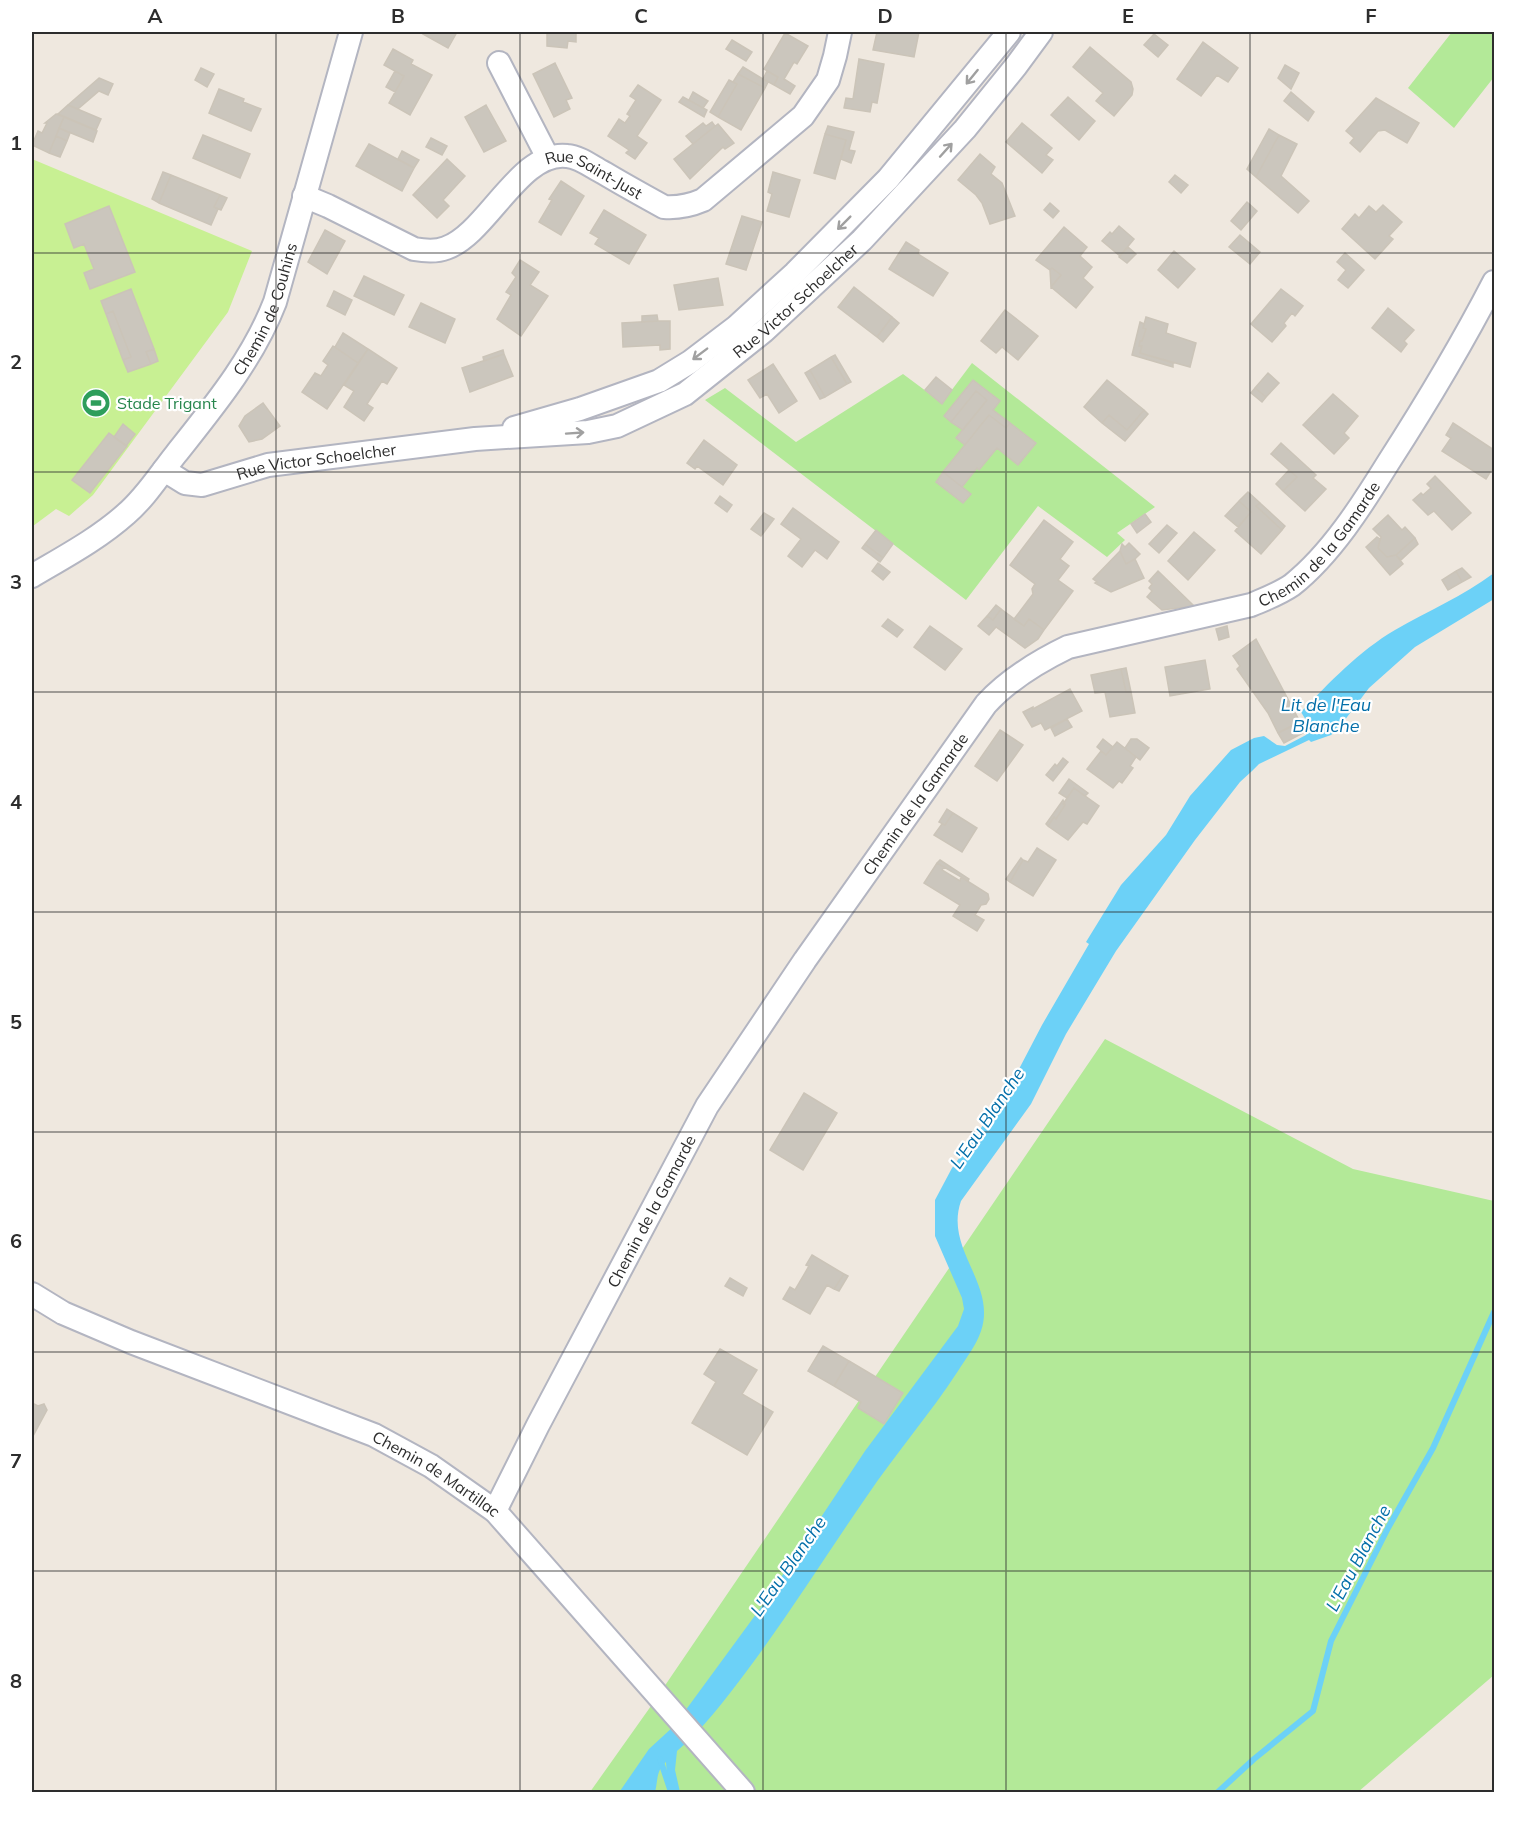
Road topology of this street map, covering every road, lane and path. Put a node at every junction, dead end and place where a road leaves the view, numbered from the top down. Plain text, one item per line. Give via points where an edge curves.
1 (351, 32) edge
2 (840, 32) edge
3 (1009, 32) edge
4 (1041, 32) edge
5 (499, 63) dead end
6 (548, 158) junction
7 (304, 196) junction
8 (1494, 282) edge
9 (475, 439) junction
10 (164, 470) junction
11 (32, 576) edge
12 (32, 1294) edge
13 (495, 1511) junction
14 (743, 1792) edge

1 - 7 street, Chemin de Couhins
2 - 6 street, Rue Saint-Just via 828,80 803,116 703,200 676,208 664,207 577,158
3 -> 9 street, Rue Victor Schoelcher via 888,179 736,327 659,381 636,391
9 -> 4 street, Rue Victor Schoelcher via 588,432 617,426 685,394 764,331 862,240 964,129
5 - 6 street
6 - 7 street, Rue Saint-Just via 531,167 462,239 437,250 414,249
7 - 10 street, Chemin de Couhins via 266,327 239,371
8 - 13 street, Chemin de la Gamarde via 1431,396 1359,509 1319,559 1292,585 1251,604 1068,647 1016,676 986,704 707,1106
9 - 10 street, Rue Victor Schoelcher via 268,465 202,485 185,483
10 - 11 street, Chemin de Couhins via 117,521
12 - 13 street, Chemin de Martillac via 63,1313 132,1342 374,1435 431,1466
13 - 14 street, Chemin de Martillac

